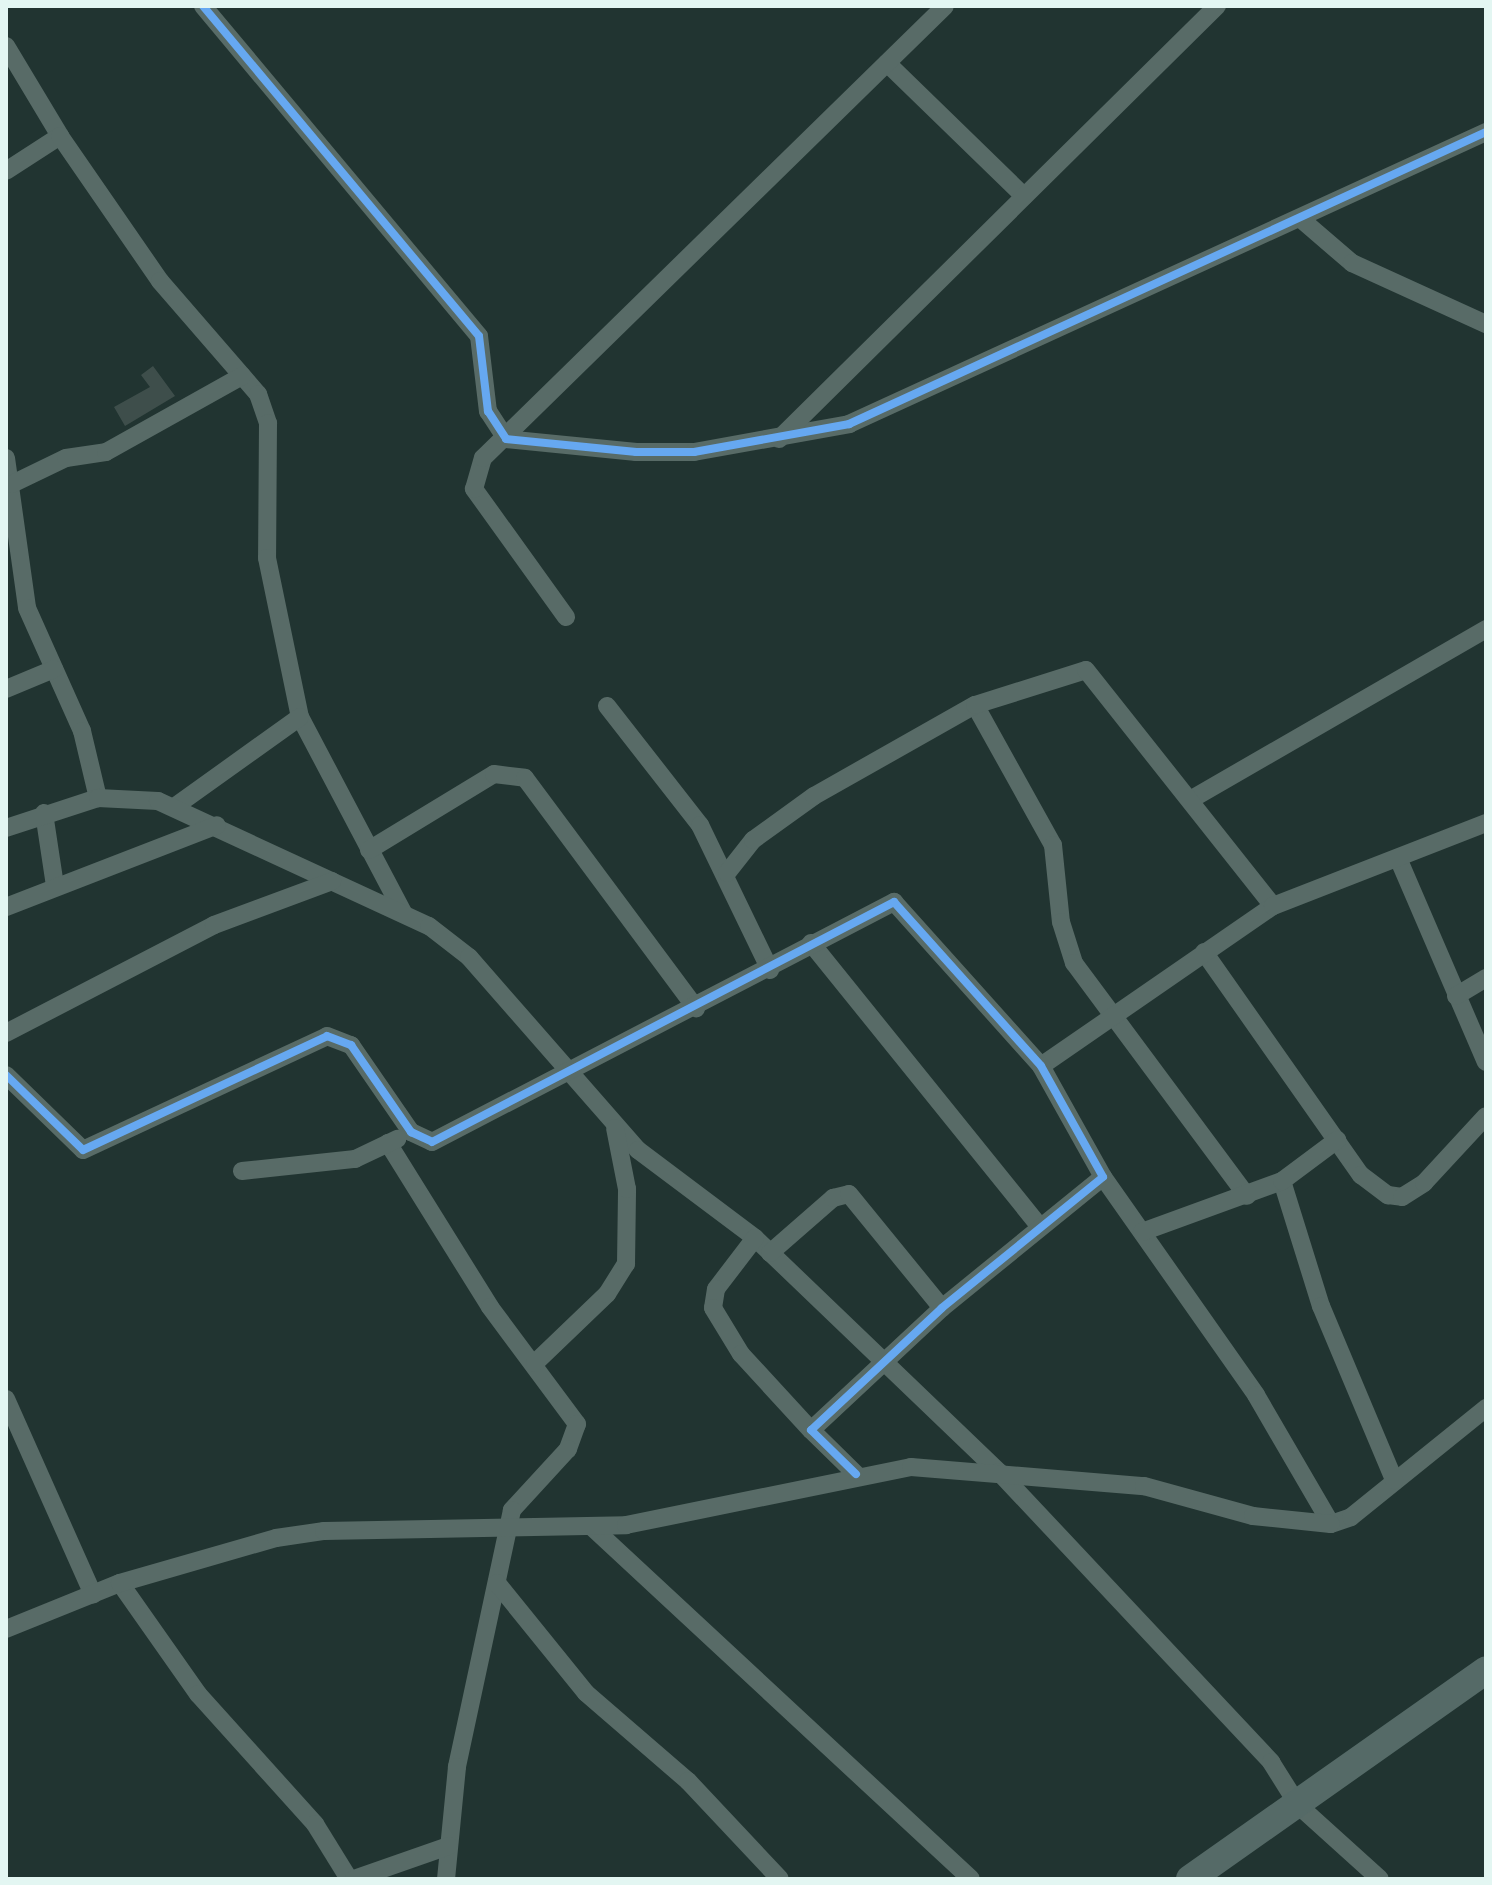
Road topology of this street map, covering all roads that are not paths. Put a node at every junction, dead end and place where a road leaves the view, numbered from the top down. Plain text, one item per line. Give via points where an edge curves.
1 (203, 6) edge
2 (945, 6) edge
3 (1217, 6) edge
4 (6, 46) edge
5 (887, 63) junction
6 (1486, 132) edge
7 (60, 136) junction
8 (6, 171) edge
9 (1024, 196) junction
10 (1302, 220) junction
11 (1486, 324) edge
12 (242, 376) junction
13 (506, 439) junction
14 (779, 439) junction
15 (6, 458) edge
16 (12, 484) junction
17 (566, 617) dead end
18 (1486, 629) edge
19 (54, 669) junction
20 (6, 689) edge
21 (975, 705) junction
22 (607, 706) dead end
23 (300, 717) junction
24 (98, 798) junction
25 (1190, 800) junction
26 (177, 805) junction
27 (44, 813) junction
28 (1486, 823) edge
29 (217, 825) junction
30 (6, 828) edge
31 (369, 850) junction
32 (1398, 858) junction
33 (727, 873) junction
34 (332, 881) junction
35 (55, 886) junction
36 (1273, 906) junction
37 (6, 907) edge
38 (403, 912) junction
39 (811, 943) junction
40 (1204, 952) junction
41 (770, 970) junction
42 (1486, 978) edge
43 (1456, 996) junction
44 (696, 1008) junction
45 (1115, 1014) junction
46 (6, 1033) edge
47 (1486, 1062) edge
48 (1041, 1066) junction
49 (568, 1071) junction
50 (6, 1075) edge
51 (1486, 1116) edge
52 (615, 1126) junction
53 (411, 1132) junction
54 (1337, 1140) junction
55 (388, 1143) junction
56 (242, 1171) dead end
57 (1103, 1177) junction
58 (1282, 1181) junction
59 (1247, 1196) junction
60 (1040, 1227) junction
61 (1142, 1232) junction
62 (755, 1238) junction
63 (770, 1253) junction
64 (942, 1308) junction
65 (535, 1363) junction
66 (879, 1364) junction
67 (6, 1399) edge
68 (1486, 1408) edge
69 (811, 1430) junction
70 (999, 1472) junction
71 (856, 1474) junction
72 (1394, 1480) junction
73 (1331, 1524) junction
74 (509, 1529) junction
75 (594, 1529) junction
76 (120, 1583) junction
77 (497, 1583) junction
78 (93, 1594) junction
79 (6, 1629) edge
80 (1486, 1670) edge
81 (1298, 1805) junction
82 (448, 1846) junction
83 (352, 1879) edge
84 (446, 1879) edge
85 (780, 1879) edge
86 (971, 1879) edge
87 (1190, 1879) edge
88 (1380, 1879) edge

1 - 13 street via 479,336 488,411
2 - 5 street
3 - 9 street
4 - 7 street
5 - 9 street
5 - 13 street
6 - 10 street
7 - 8 street
7 - 12 street via 168,291
9 - 14 street
10 - 11 street via 1352,263
10 - 14 street via 952,382 849,424
12 - 16 street via 106,452 66,458
12 - 23 street via 258,394 268,423 267,558
13 - 14 street via 650,452
13 - 17 street via 483,458 474,489
15 - 16 street
16 - 19 street via 27,608
18 - 25 street
19 - 20 street
19 - 24 street via 82,731
21 - 25 street via 1069,672 1091,672
21 - 33 street via 781,816
21 - 45 street via 1053,845 1061,922 1074,963
22 - 33 street via 663,773
23 - 26 street
23 - 31 street
24 - 26 street
24 - 27 street
25 - 36 street
26 - 29 street
27 - 30 street
27 - 35 street
28 - 32 street
29 - 34 street
29 - 35 street
31 - 38 street
31 - 44 street via 494,774 525,778
32 - 36 street
32 - 43 street
33 - 41 street
34 - 38 street
34 - 46 street via 214,925
35 - 37 street
36 - 40 street
38 - 49 street via 469,957
39 - 41 street
39 - 48 street via 880,904 904,907
39 - 60 street
40 - 45 street
40 - 54 street
41 - 44 street
42 - 43 street
43 - 47 street
44 - 49 street
45 - 48 street
45 - 59 street
48 - 57 street
49 - 52 street
49 - 53 street via 457,1133 432,1142
50 - 53 street via 83,1150 327,1036 351,1045
51 - 54 street via 1402,1197 1361,1175
52 - 62 street
52 - 65 street via 627,1189 626,1264 607,1294
53 - 55 street
54 - 58 street
55 - 56 street via 355,1159
55 - 65 street via 490,1307
57 - 60 street
57 - 61 street
58 - 59 street
58 - 72 street via 1321,1306
59 - 61 street
60 - 64 street
61 - 73 street via 1256,1395
62 - 63 street
62 - 69 street via 716,1289 713,1308 741,1354
63 - 64 street via 833,1198 849,1194
63 - 66 street
64 - 66 street
65 - 74 street via 577,1424 568,1449 518,1500
66 - 69 street
66 - 70 street
67 - 78 street
68 - 72 street
69 - 71 street
70 - 71 street via 943,1467
70 - 73 street via 1144,1486 1253,1516
70 - 81 street via 1271,1762
71 - 75 street
72 - 73 street via 1351,1517
74 - 75 street
74 - 76 street via 324,1531
74 - 77 street
75 - 86 street
76 - 78 street
76 - 83 street via 198,1694 315,1824
77 - 82 street via 457,1767
77 - 85 street via 593,1701 688,1781
78 - 79 street
80 - 81 highway
81 - 87 highway
81 - 88 street
82 - 83 street
82 - 84 street

